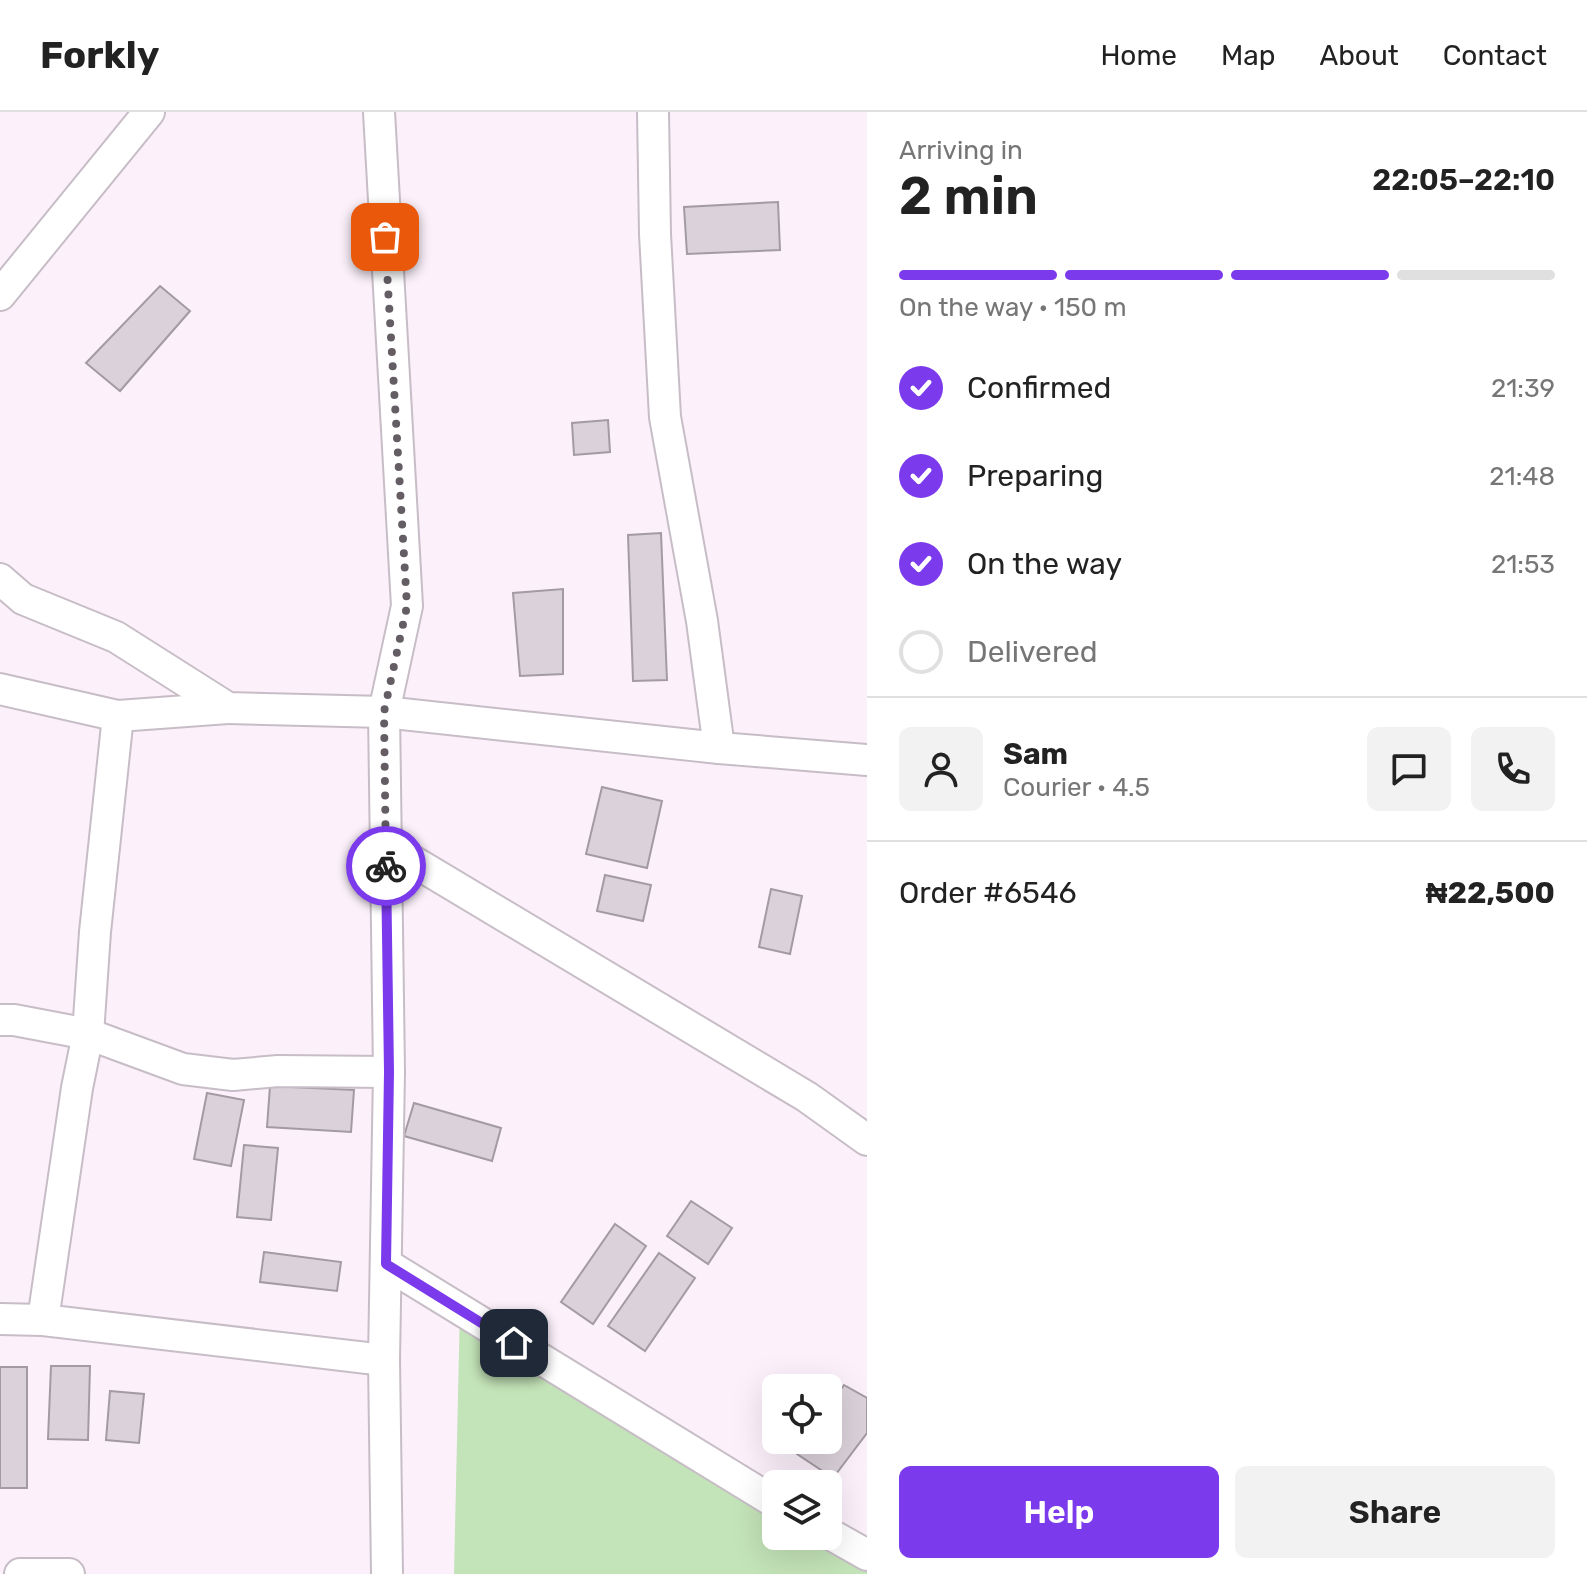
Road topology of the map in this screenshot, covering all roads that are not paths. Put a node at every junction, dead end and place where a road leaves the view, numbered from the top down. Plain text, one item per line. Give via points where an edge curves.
1 (149, 112) edge
2 (379, 112) edge
3 (653, 112) edge
4 (0, 295) edge
5 (0, 579) edge
6 (0, 689) edge
7 (228, 708) junction
8 (384, 712) junction
9 (118, 716) junction
10 (719, 748) junction
11 (867, 760) edge
12 (386, 845) junction
13 (0, 1020) edge
14 (88, 1034) junction
15 (389, 1072) junction
16 (867, 1140) edge
17 (386, 1264) junction
18 (0, 1319) edge
19 (43, 1320) junction
20 (384, 1360) junction
21 (762, 1494) edge
22 (842, 1541) edge
23 (867, 1555) edge
24 (20, 1574) edge
25 (69, 1574) edge
26 (387, 1574) edge

1 - 4 street
2 - 8 street via 407,606
3 - 10 street via 665,417
5 - 7 street via 23,599 116,637
6 - 9 street
7 - 8 street
7 - 9 street
8 - 10 street
8 - 12 street
9 - 14 street
10 - 11 street
12 - 15 street
12 - 16 street via 807,1097
13 - 14 street
14 - 15 street via 183,1069 233,1075
14 - 19 street
15 - 17 street
17 - 20 street
17 - 21 street
18 - 19 street
19 - 20 street
20 - 26 street
22 - 23 street
24 - 25 street

